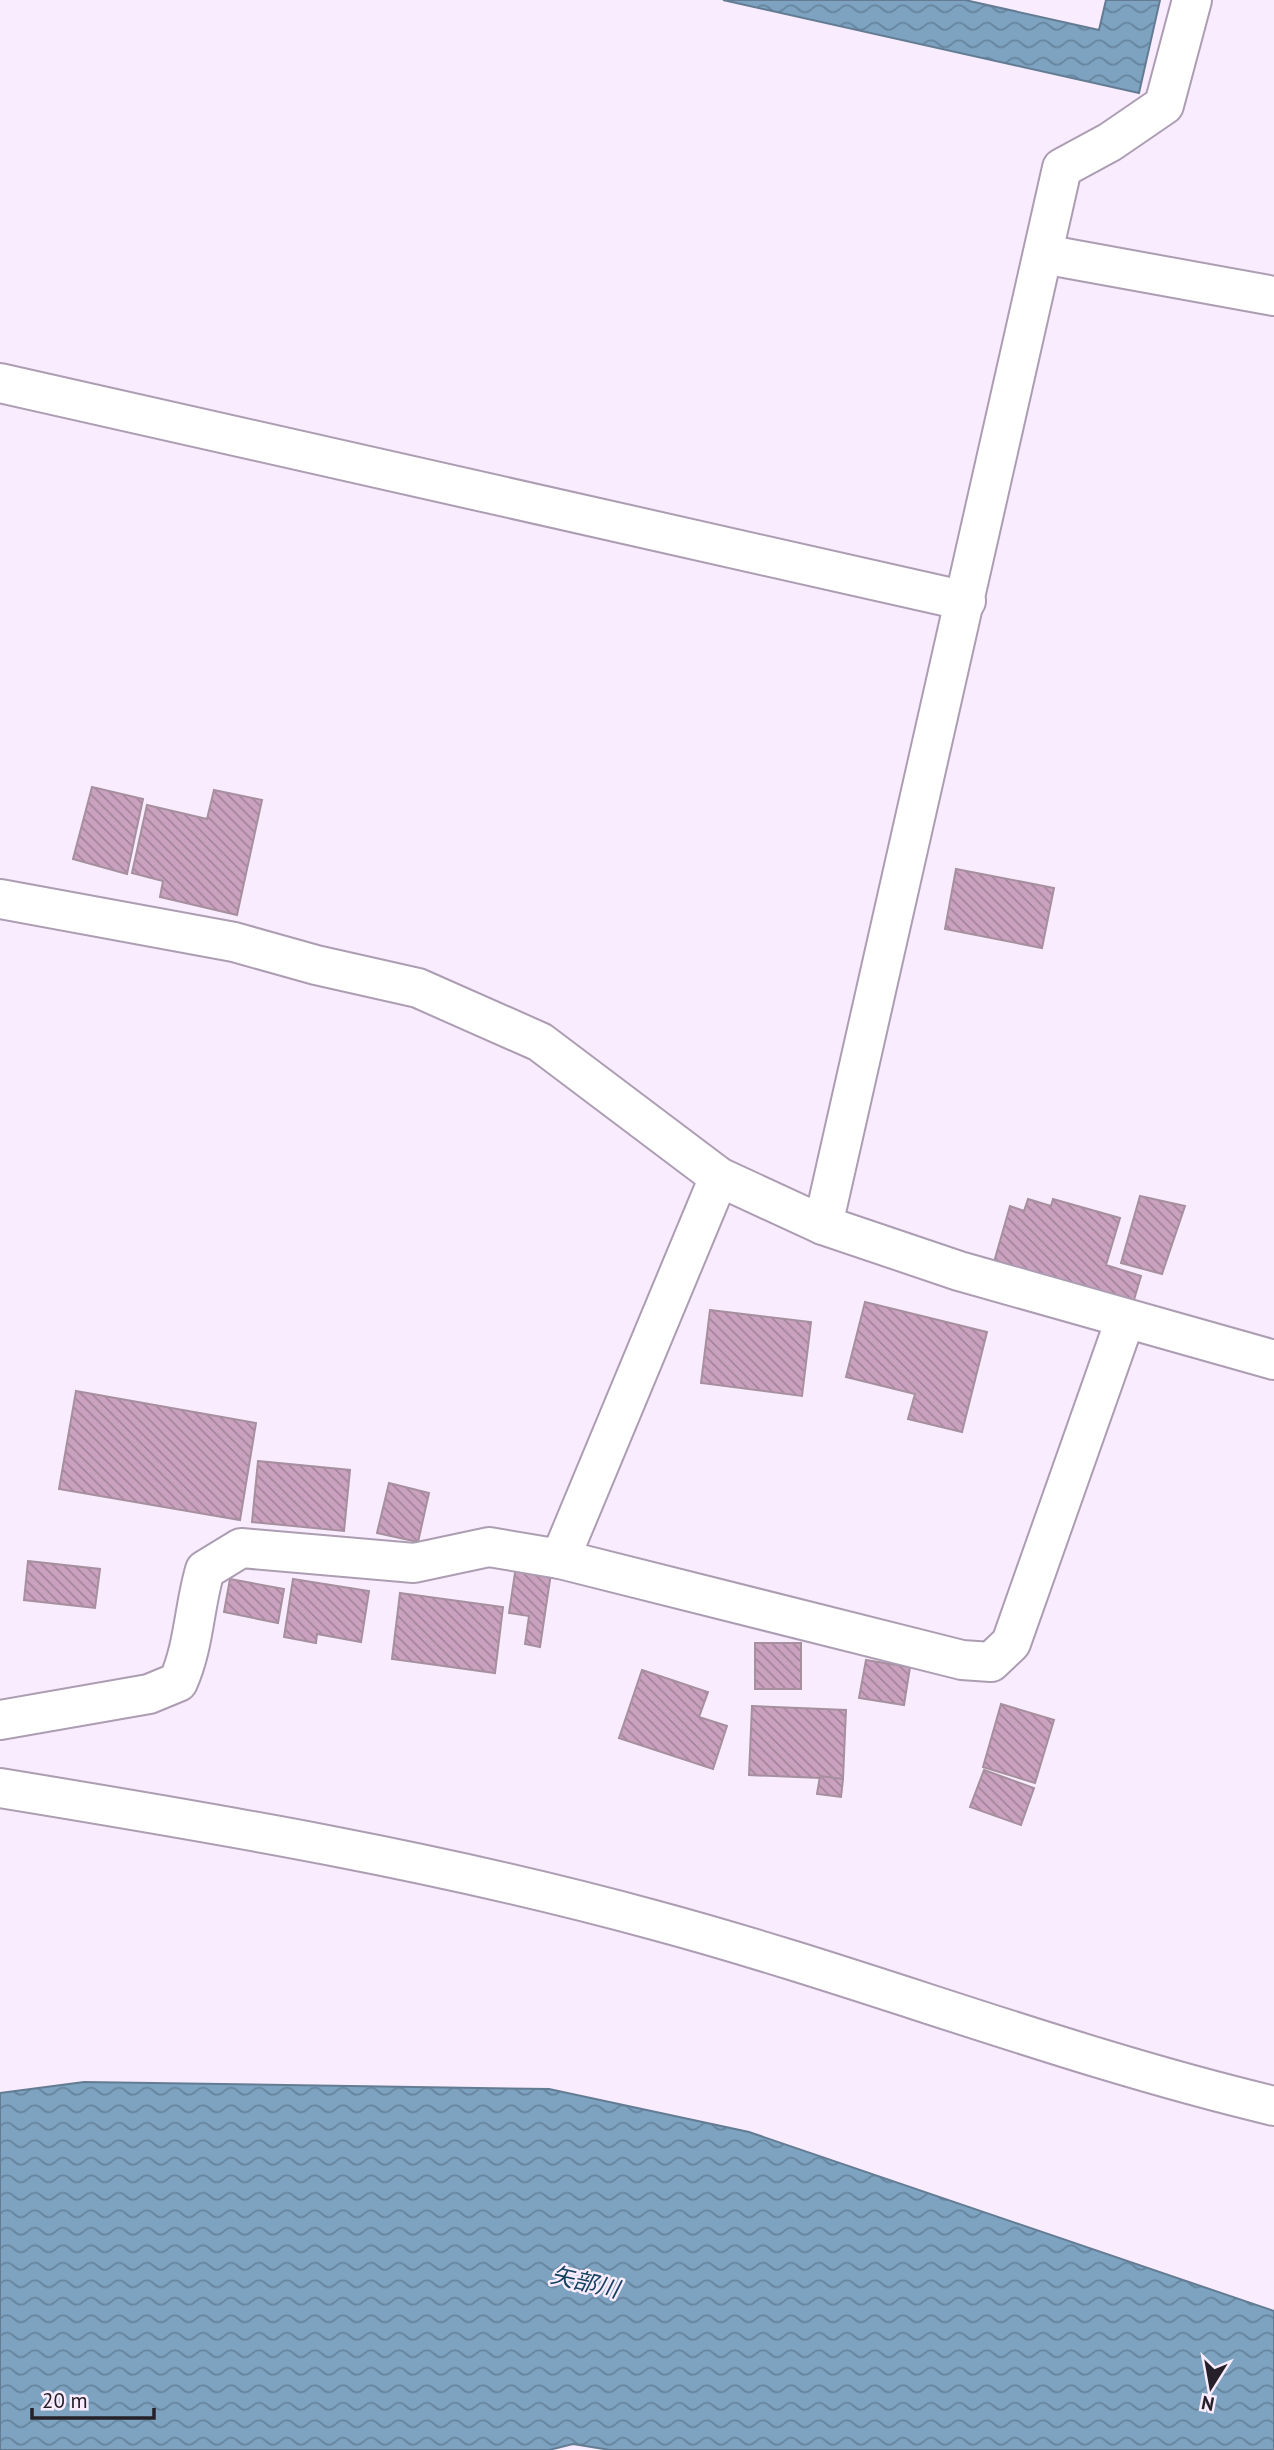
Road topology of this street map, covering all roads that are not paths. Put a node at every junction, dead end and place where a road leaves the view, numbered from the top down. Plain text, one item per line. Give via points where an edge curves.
1 (1192, 0) edge
2 (1043, 254) junction
3 (1274, 296) edge
4 (0, 383) edge
5 (966, 601) junction
6 (0, 899) edge
7 (719, 1177) junction
8 (823, 1225) junction
9 (1125, 1320) junction
10 (1274, 1360) edge
11 (560, 1559) junction
12 (0, 1720) edge
13 (0, 1788) edge
14 (1274, 2106) edge

1 - 2 street via 1164,105 1062,168
2 - 3 street
2 - 5 street
4 - 5 street
5 - 8 street
6 - 7 street via 234,942 418,988 540,1042
7 - 8 street
7 - 11 street
8 - 9 street
9 - 10 street
9 - 11 street via 1011,1643 991,1662 962,1660
11 - 12 street via 489,1547 414,1563 241,1548 205,1570 195,1603 189,1658 178,1682 149,1694
13 - 14 street via 280,1835 547,1893 837,1973 1112,2064

